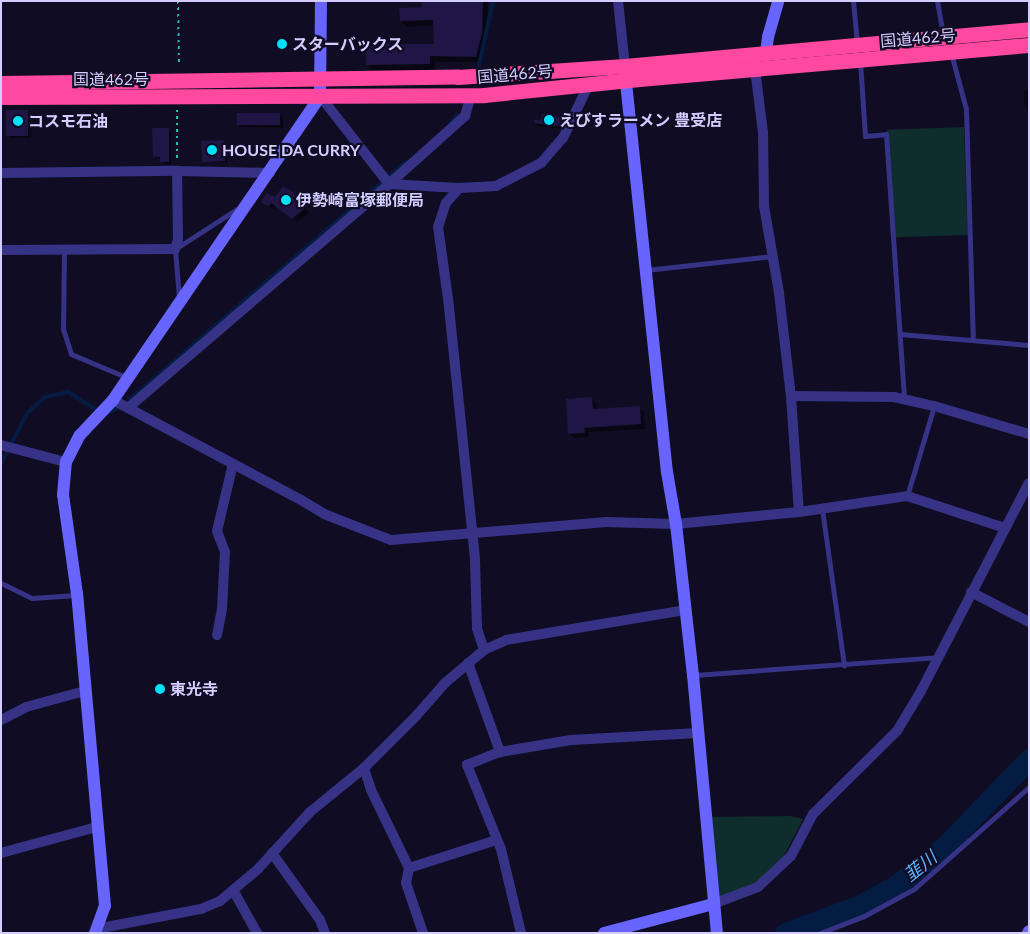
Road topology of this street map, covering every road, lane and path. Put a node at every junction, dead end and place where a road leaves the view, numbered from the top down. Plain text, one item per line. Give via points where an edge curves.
1 (178, 1) edge
2 (320, 1) edge
3 (618, 1) edge
4 (778, 1) edge
5 (853, 1) edge
6 (937, 1) edge
7 (1029, 29) edge
8 (944, 38) junction
9 (1029, 45) edge
10 (951, 52) junction
11 (766, 53) junction
12 (858, 53) junction
13 (755, 69) junction
14 (179, 71) dead end
15 (625, 73) junction
16 (320, 80) junction
17 (1, 82) edge
18 (588, 86) junction
19 (320, 96) junction
20 (472, 96) junction
21 (1, 97) edge
22 (177, 105) dead end
23 (177, 171) junction
24 (270, 173) junction
25 (1, 174) edge
26 (387, 181) junction
27 (459, 188) junction
28 (249, 203) junction
29 (64, 249) junction
30 (175, 249) junction
31 (1, 250) edge
32 (772, 256) junction
33 (646, 270) junction
34 (179, 304) junction
35 (900, 334) junction
36 (973, 340) junction
37 (1029, 345) edge
38 (128, 378) junction
39 (791, 396) junction
40 (904, 399) junction
41 (113, 400) junction
42 (934, 406) junction
43 (128, 408) junction
44 (1029, 434) edge
45 (1, 446) edge
46 (66, 462) junction
47 (233, 464) junction
48 (1029, 483) edge
49 (907, 496) junction
50 (822, 509) junction
51 (799, 512) junction
52 (676, 524) junction
53 (1005, 528) junction
54 (471, 532) junction
55 (1, 582) edge
56 (971, 592) junction
57 (77, 594) junction
58 (685, 610) junction
59 (1029, 622) edge
60 (217, 635) dead end
61 (484, 650) junction
62 (938, 656) junction
63 (468, 663) junction
64 (844, 665) junction
65 (693, 675) junction
66 (86, 691) junction
67 (1, 720) edge
68 (698, 733) junction
69 (500, 752) junction
70 (364, 768) junction
71 (1029, 787) edge
72 (98, 827) junction
73 (496, 840) junction
74 (1, 853) edge
75 (272, 853) junction
76 (409, 868) junction
77 (232, 890) junction
78 (713, 904) junction
79 (96, 931) edge
80 (257, 933) edge
81 (325, 933) edge
82 (423, 933) edge
83 (521, 933) edge
84 (604, 933) edge
85 (717, 933) edge
86 (820, 933) edge

1 - 14 path
2 - 16 street
3 - 15 street
4 - 11 street
5 - 12 lane
6 - 8 lane
7 - 8 highway, 国道462号
8 - 12 highway, 国道462号
9 - 10 highway, 国道462号
10 - 12 highway, 国道462号
10 - 36 lane via 966,109
11 - 12 highway, 国道462号
11 - 15 highway, 国道462号
12 - 13 highway, 国道462号
12 - 35 lane via 865,136 886,134
13 - 15 highway, 国道462号
13 - 32 street via 763,132 764,206
15 - 16 highway, 国道462号
15 - 18 highway, 国道462号
15 - 33 street
16 - 17 highway, 国道462号
16 - 19 street
18 - 20 highway, 国道462号
18 - 27 street via 562,138 542,162 496,186
19 - 20 highway, 国道462号
19 - 21 highway, 国道462号
19 - 24 street
19 - 26 street
20 - 26 street via 465,116
22 - 23 path
23 - 24 street
23 - 25 street
23 - 30 street via 178,239
24 - 28 street
26 - 27 street
26 - 43 street
27 - 54 street via 446,203 438,227
28 - 30 lane via 238,206
28 - 34 street
29 - 30 street
29 - 31 street
29 - 38 lane via 63,329 71,354
30 - 34 lane
32 - 33 lane
32 - 39 street
33 - 52 street via 667,472
34 - 38 street
35 - 36 lane
35 - 40 lane
36 - 37 lane
38 - 41 street
39 - 40 street
39 - 51 street
40 - 42 street
41 - 43 street
41 - 46 street via 80,434
42 - 44 street
42 - 49 lane
43 - 47 street
45 - 46 street
46 - 57 street via 63,495
47 - 54 street via 324,514 391,540
47 - 60 street via 217,531 225,552
48 - 53 street
49 - 50 street
49 - 53 street
50 - 51 street
50 - 64 lane
51 - 52 street
52 - 54 street via 606,522
52 - 58 street
53 - 56 street
54 - 61 street via 477,628
55 - 57 lane via 32,598
56 - 59 street
56 - 62 street
57 - 66 street
58 - 61 street via 506,640
58 - 65 street
61 - 63 street
62 - 64 lane
62 - 78 street via 896,731 814,814 791,856 758,887
63 - 69 street
63 - 70 street
64 - 65 lane
65 - 68 street
66 - 67 street via 26,707
66 - 72 street
68 - 69 street via 571,740
68 - 78 street
69 - 73 street via 467,765
70 - 75 street via 310,812
70 - 76 street via 371,790
71 - 86 lane via 914,889 864,916
72 - 74 street
72 - 79 street via 104,906
73 - 76 street
73 - 83 street
75 - 77 street
75 - 81 street via 320,920
76 - 82 street via 406,883
77 - 79 street via 220,901 201,909
77 - 80 street
78 - 84 street
78 - 85 street

